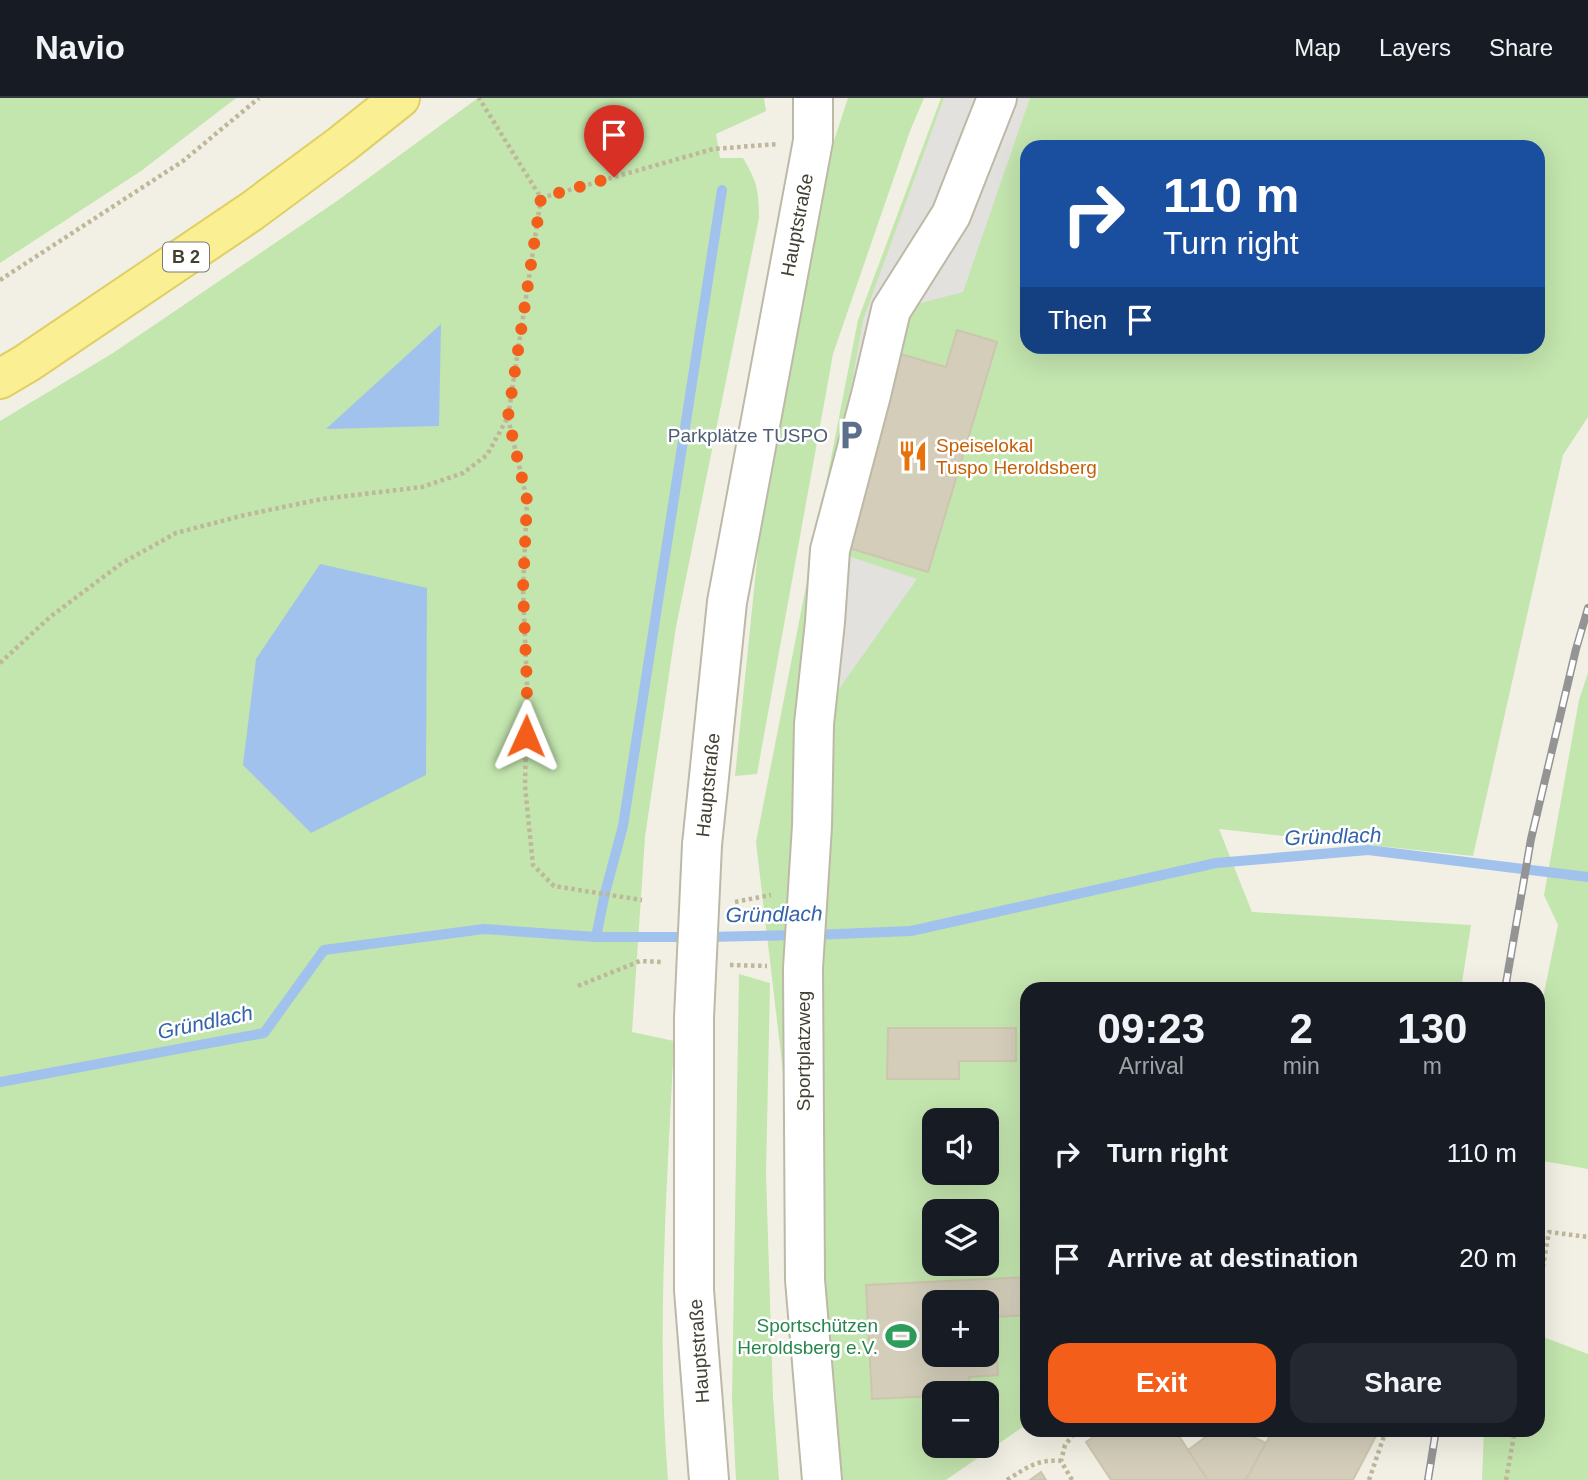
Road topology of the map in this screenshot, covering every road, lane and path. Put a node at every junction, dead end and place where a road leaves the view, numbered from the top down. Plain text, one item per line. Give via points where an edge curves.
1 (259, 98) edge
2 (400, 98) edge
3 (479, 98) edge
4 (814, 98) edge
5 (997, 98) edge
6 (813, 141) junction
7 (541, 198) junction
8 (0, 280) edge
9 (0, 379) edge
10 (508, 417) junction
11 (0, 663) edge
12 (642, 900) dead end
13 (1588, 1237) edge
14 (1545, 1255) edge
15 (1071, 1437) edge
16 (1384, 1437) edge
17 (1514, 1437) edge
18 (1061, 1461) junction
19 (709, 1480) edge
20 (822, 1480) edge
21 (1007, 1480) edge
22 (1072, 1480) edge
23 (1369, 1480) edge
24 (1506, 1480) edge

1 - 8 path via 183,161
2 - 9 main road, B 2 via 252,211
3 - 7 path
4 - 6 street, Hauptstraße
5 - 20 street, Sportplatzweg via 951,215 891,310 830,550 814,724 803,968 806,1280
6 - 7 path via 713,149
6 - 19 street, Hauptstraße, bridge via 727,602 702,845 694,1018 694,1290
7 - 10 path
10 - 11 path via 487,455 463,473 422,487 322,499 176,533 121,563 50,617
10 - 12 path via 527,500 525,786 533,865 555,886
13 - 14 path via 1549,1232
15 - 18 path
16 - 23 path
17 - 24 path
18 - 21 path via 1045,1460
18 - 22 path

